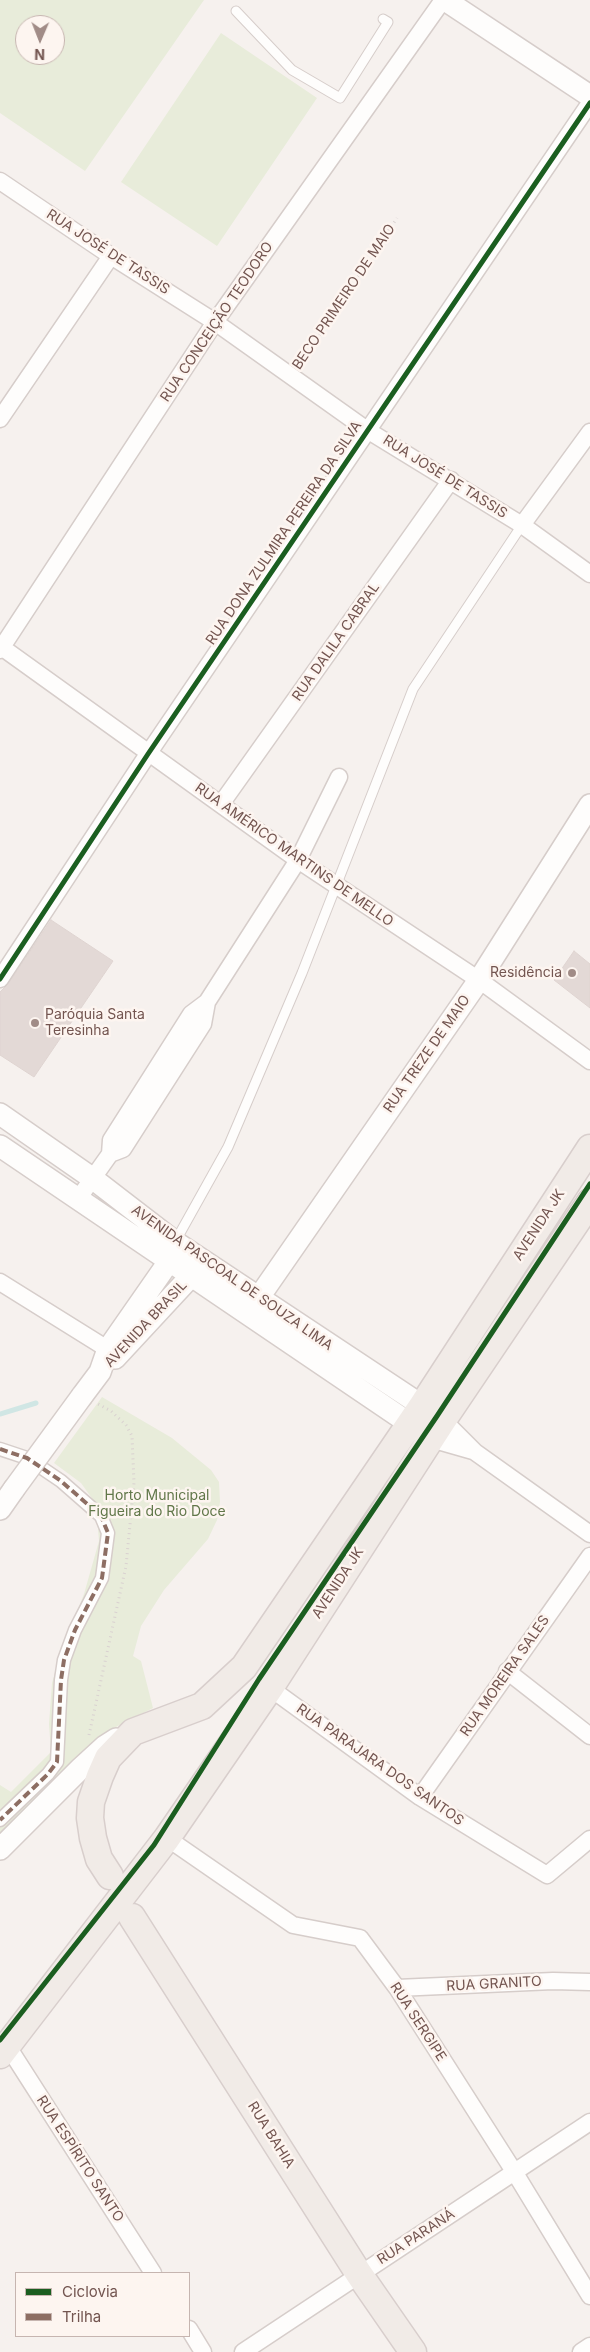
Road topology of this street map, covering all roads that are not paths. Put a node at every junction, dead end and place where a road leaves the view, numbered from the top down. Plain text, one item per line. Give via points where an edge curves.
1 (444, 0) edge
2 (236, 11) dead end
3 (383, 19) dead end
4 (590, 96) edge
5 (590, 103) edge
6 (0, 181) edge
7 (111, 256) junction
8 (215, 322) junction
9 (5, 401) edge
10 (0, 419) edge
11 (367, 430) junction
12 (590, 432) edge
13 (451, 480) junction
14 (522, 525) junction
15 (590, 574) edge
16 (1, 648) edge
17 (148, 754) junction
18 (339, 777) dead end
19 (221, 804) junction
20 (590, 805) edge
21 (298, 860) junction
22 (335, 885) junction
23 (0, 979) edge
24 (478, 980) junction
25 (590, 1061) edge
26 (0, 1114) edge
27 (0, 1146) edge
28 (590, 1148) edge
29 (92, 1178) junction
30 (78, 1199) junction
31 (590, 1202) edge
32 (172, 1251) junction
33 (192, 1275) junction
34 (0, 1282) edge
35 (253, 1305) junction
36 (113, 1352) junction
37 (416, 1415) junction
38 (437, 1429) junction
39 (0, 1450) edge
40 (0, 1509) edge
41 (590, 1534) edge
42 (590, 1556) edge
43 (507, 1671) junction
44 (270, 1688) junction
45 (133, 1732) junction
46 (590, 1736) edge
47 (420, 1797) junction
48 (0, 1820) edge
49 (167, 1838) junction
50 (590, 1839) edge
51 (0, 1848) edge
52 (110, 1876) dead end
53 (132, 1917) dead end
54 (590, 1982) edge
55 (397, 1988) junction
56 (4, 2050) edge
57 (590, 2122) edge
58 (515, 2173) junction
59 (152, 2272) edge
60 (359, 2274) junction
61 (590, 2296) edge
62 (190, 2331) edge
63 (590, 2346) edge
64 (203, 2352) edge
65 (243, 2352) edge
66 (413, 2352) edge
67 (581, 2352) edge

1 - 4 street
1 - 8 street, RUA CONCEIÇÃO TEODORO
2 - 3 lane via 292,70 340,98 388,22
5 - 11 street, RUA DONA ZULMIRA PEREIRA DA SILVA
6 - 7 street, RUA JOSÉ DE TASSIS
7 - 8 street, RUA JOSÉ DE TASSIS
7 - 9 street
8 - 11 street, RUA JOSÉ DE TASSIS
8 - 16 street, RUA CONCEIÇÃO TEODORO
9 - 10 street
11 - 13 street, RUA JOSÉ DE TASSIS
11 - 17 street, RUA DONA ZULMIRA PEREIRA DA SILVA
12 - 14 street
13 - 14 street, RUA JOSÉ DE TASSIS
13 - 19 street, RUA DALILA CABRAL
14 - 15 street, RUA JOSÉ DE TASSIS
14 - 22 lane via 414,689
16 - 17 street, RUA AMÉRICO MARTINS DE MELLO
17 - 19 street, RUA AMÉRICO MARTINS DE MELLO
17 - 23 street, RUA DONA ZULMIRA PEREIRA DA SILVA
18 - 21 street
19 - 21 street, RUA AMÉRICO MARTINS DE MELLO
20 - 24 street, RUA TREZE DE MAIO
21 - 22 street, RUA AMÉRICO MARTINS DE MELLO
21 - 29 street via 207,1002 203,1024 123,1149 110,1154
22 - 24 street, RUA AMÉRICO MARTINS DE MELLO
22 - 32 lane via 302,973 228,1147
24 - 25 street, RUA AMÉRICO MARTINS DE MELLO
24 - 35 street, RUA TREZE DE MAIO
26 - 29 street, AVENIDA PASCOAL DE SOUZA LIMA
27 - 30 street, AVENIDA PASCOAL DE SOUZA LIMA
28 - 37 main road, AVENIDA JK
29 - 30 street
29 - 32 street, AVENIDA PASCOAL DE SOUZA LIMA
30 - 32 street, AVENIDA PASCOAL DE SOUZA LIMA
31 - 38 main road, AVENIDA JK
32 - 33 street, AVENIDA PASCOAL DE SOUZA LIMA
32 - 35 street, AVENIDA PASCOAL DE SOUZA LIMA
32 - 36 street
33 - 35 street, AVENIDA PASCOAL DE SOUZA LIMA
33 - 36 street, AVENIDA BRASIL
34 - 36 street
35 - 37 street, AVENIDA PASCOAL DE SOUZA LIMA
36 - 40 street, bridge
37 - 38 street, AVENIDA PASCOAL DE SOUZA LIMA
37 - 45 main road, AVENIDA JK via 244,1667 202,1706
38 - 41 street via 475,1452
38 - 44 main road, AVENIDA JK
39 - 48 street via 27,1458 61,1481 101,1516 108,1533 102,1578 75,1630 64,1660 60,1680 57,1762
42 - 43 street, RUA MOREIRA SALES
43 - 46 street
43 - 47 street, RUA MOREIRA SALES
44 - 47 street, RUA PARAJARA DOS SANTOS
44 - 49 main road, AVENIDA JK
45 - 51 street via 105,1746
45 - 52 main road via 108,1758 91,1802 93,1838 99,1859
47 - 50 street, RUA PARAJARA DOS SANTOS via 547,1875
49 - 55 street, RUA SERGIPE via 293,1925 360,1938
49 - 56 main road, AVENIDA JK
53 - 60 main road, RUA BAHIA
54 - 55 street, RUA GRANITO
55 - 58 street, RUA SERGIPE
56 - 59 street, RUA ESPÍRITO SANTO
57 - 58 street, RUA PARANÁ
58 - 60 street, RUA PARANÁ
58 - 61 street, RUA SERGIPE
60 - 65 street, RUA PARANÁ
60 - 66 main road, RUA BAHIA
62 - 64 street
63 - 67 street

